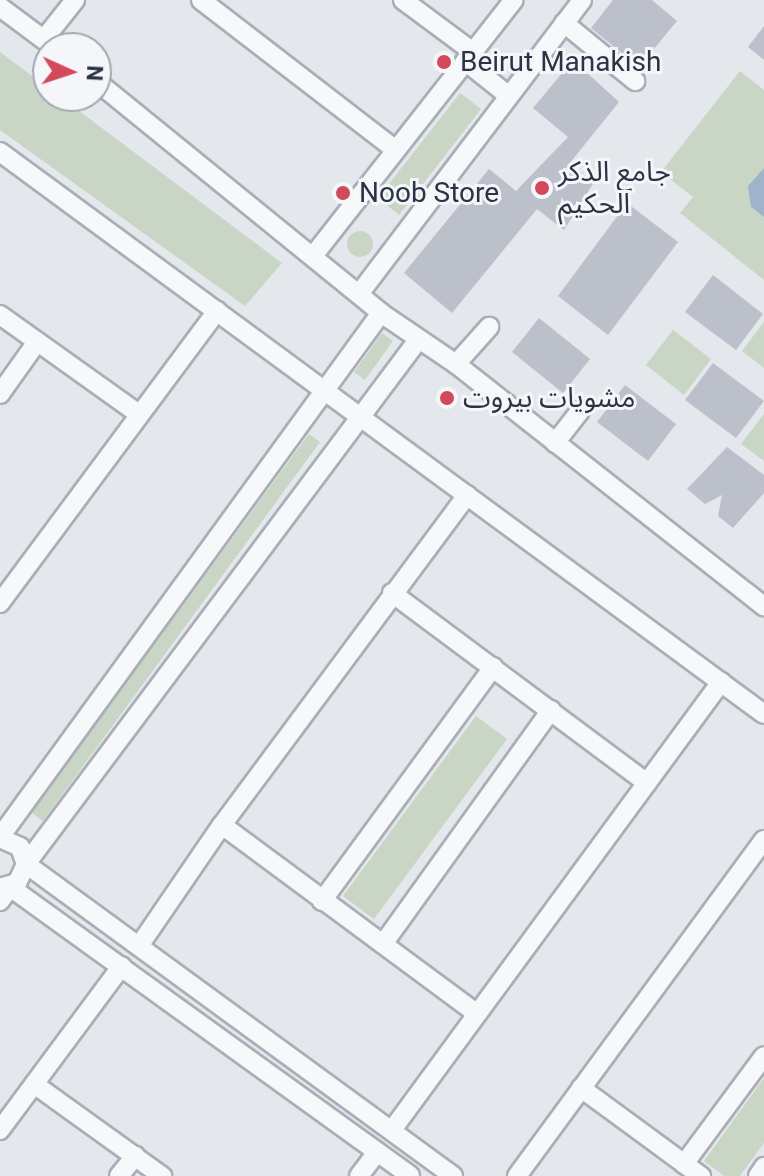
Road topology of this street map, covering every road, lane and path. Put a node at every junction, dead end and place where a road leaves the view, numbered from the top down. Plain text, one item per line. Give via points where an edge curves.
1 (75, 0) edge
2 (201, 0) edge
3 (403, 0) edge
4 (514, 0) edge
5 (582, 0) edge
6 (0, 7) edge
7 (564, 23) junction
8 (34, 32) edge
9 (57, 32) edge
10 (469, 57) junction
11 (635, 81) dead end
12 (112, 94) edge
13 (509, 96) junction
14 (396, 150) junction
15 (0, 152) edge
16 (313, 256) junction
17 (359, 294) junction
18 (217, 311) junction
19 (381, 313) junction
20 (0, 315) edge
21 (489, 327) dead end
22 (418, 340) junction
23 (37, 342) junction
24 (456, 364) junction
25 (321, 388) junction
26 (0, 394) edge
27 (580, 411) dead end
28 (139, 414) junction
29 (357, 415) junction
30 (555, 443) junction
31 (467, 495) junction
32 (392, 593) junction
33 (0, 603) edge
34 (764, 606) edge
35 (493, 667) junction
36 (721, 682) junction
37 (551, 710) junction
38 (764, 714) edge
39 (647, 783) junction
40 (222, 825) junction
41 (0, 838) edge
42 (764, 840) edge
43 (758, 860) edge
44 (26, 864) junction
45 (3, 892) edge
46 (322, 901) junction
47 (383, 944) junction
48 (139, 946) junction
49 (122, 966) junction
50 (476, 1013) junction
51 (764, 1056) edge
52 (34, 1084) junction
53 (581, 1088) junction
54 (0, 1130) edge
55 (392, 1130) junction
56 (377, 1152) junction
57 (135, 1156) junction
58 (684, 1164) junction
59 (764, 1167) edge
60 (119, 1176) edge
61 (162, 1176) edge
62 (359, 1176) edge
63 (410, 1176) edge
64 (453, 1176) edge
65 (517, 1176) edge
66 (701, 1176) edge
67 (758, 1176) edge

1 - 9 street
2 - 14 street
3 - 10 street
4 - 10 street
5 - 7 street
6 - 8 street
7 - 11 street
7 - 13 street
10 - 13 street
10 - 14 street
12 - 16 street
13 - 17 street
14 - 16 street
15 - 18 street
16 - 17 street
17 - 19 street
18 - 25 street
18 - 28 street
19 - 22 street
19 - 25 street
20 - 23 street
21 - 24 street
22 - 24 street
22 - 29 street
23 - 26 street
23 - 28 street
24 - 30 street
25 - 29 street
25 - 41 street
27 - 30 street
28 - 33 street
29 - 31 street
29 - 44 street
30 - 34 street
31 - 32 street
31 - 36 street
32 - 35 street
32 - 40 street
35 - 37 street
35 - 46 street
36 - 38 street
36 - 39 street
37 - 39 street
37 - 47 street
39 - 50 street
40 - 46 street
40 - 48 street
41 - 44 street via 20,847
42 - 43 street
43 - 53 street
44 - 45 street
44 - 48 street
45 - 49 street
46 - 47 street
47 - 50 street
48 - 55 street
49 - 52 street
49 - 56 street
50 - 55 street
51 - 58 street
52 - 54 street
52 - 57 street
53 - 58 street
53 - 65 street
55 - 64 street
56 - 62 street
56 - 63 street
57 - 60 street
57 - 61 street
58 - 66 street
59 - 67 street

